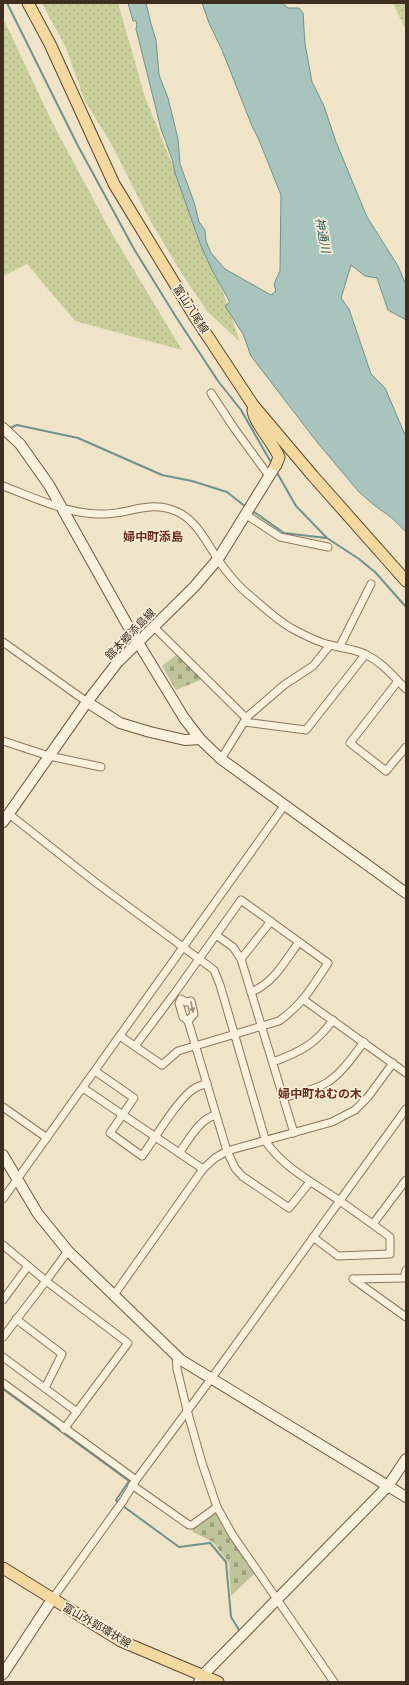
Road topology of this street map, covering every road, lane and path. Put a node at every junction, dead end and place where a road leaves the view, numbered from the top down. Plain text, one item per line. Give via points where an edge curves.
1 (28, 3) edge
2 (211, 393) dead end
3 (253, 404) junction
4 (3, 428) edge
5 (273, 470) junction
6 (3, 486) edge
7 (62, 508) junction
8 (245, 514) junction
9 (328, 547) dead end
10 (218, 559) junction
11 (406, 581) edge
12 (371, 584) dead end
13 (154, 627) junction
14 (3, 642) edge
15 (139, 642) junction
16 (330, 645) junction
17 (340, 646) junction
18 (365, 655) junction
19 (398, 681) junction
20 (406, 689) edge
21 (88, 702) junction
22 (245, 720) junction
23 (200, 738) junction
24 (3, 741) edge
25 (406, 747) edge
26 (49, 756) junction
27 (222, 759) junction
28 (101, 767) dead end
29 (284, 806) junction
30 (6, 812) edge
31 (3, 822) edge
32 (406, 893) edge
33 (271, 921) junction
34 (216, 935) junction
35 (299, 942) junction
36 (184, 947) junction
37 (199, 958) junction
38 (241, 959) junction
39 (251, 992) junction
40 (174, 994) junction
41 (181, 999) junction
42 (304, 1000) junction
43 (333, 1020) junction
44 (188, 1021) junction
45 (262, 1026) junction
46 (234, 1034) junction
47 (120, 1036) junction
48 (364, 1042) junction
49 (196, 1045) junction
50 (136, 1046) junction
51 (273, 1062) junction
52 (393, 1063) junction
53 (95, 1071) junction
54 (406, 1073) edge
55 (207, 1083) junction
56 (83, 1088) junction
57 (283, 1098) junction
58 (3, 1107) edge
59 (406, 1109) edge
60 (122, 1114) junction
61 (216, 1115) junction
62 (294, 1133) junction
63 (155, 1137) junction
64 (47, 1138) junction
65 (266, 1142) junction
66 (227, 1151) junction
67 (179, 1153) junction
68 (3, 1155) edge
69 (203, 1169) junction
70 (18, 1179) junction
71 (406, 1180) edge
72 (310, 1182) junction
73 (3, 1199) edge
74 (340, 1201) junction
75 (373, 1224) junction
76 (313, 1237) junction
77 (3, 1245) edge
78 (68, 1251) junction
79 (28, 1266) junction
80 (406, 1270) edge
81 (46, 1281) junction
82 (114, 1295) junction
83 (3, 1300) edge
84 (406, 1317) edge
85 (16, 1319) junction
86 (3, 1337) edge
87 (176, 1354) junction
88 (3, 1357) edge
89 (211, 1379) junction
90 (3, 1384) edge
91 (45, 1388) junction
92 (187, 1410) junction
93 (77, 1412) junction
94 (64, 1429) junction
95 (406, 1459) edge
96 (134, 1483) junction
97 (388, 1486) junction
98 (406, 1497) edge
99 (217, 1507) junction
100 (3, 1568) edge
101 (53, 1598) junction
102 (276, 1599) junction
103 (3, 1674) edge
104 (201, 1679) edge
105 (218, 1682) edge
106 (334, 1682) edge

1 - 3 main road, 富山八尾線 via 50,44 114,184 195,317
2 - 5 street via 234,428
3 - 5 main road via 253,413 279,457
3 - 11 main road, 富山八尾線
4 - 7 street via 20,444
5 - 8 street, 舘本郷添島線
6 - 7 street
7 - 10 street via 104,514 155,506 171,509 192,522
7 - 15 street
8 - 9 street via 280,537
8 - 10 street, 舘本郷添島線
10 - 13 street, 舘本郷添島線
10 - 16 street via 246,593 290,628
12 - 17 street
13 - 15 street, 舘本郷添島線
13 - 22 street
14 - 21 street
15 - 21 street, 舘本郷添島線 via 117,662
15 - 23 street via 184,718
16 - 17 street
16 - 22 street via 312,666 284,685
17 - 18 street
18 - 19 street via 386,668
18 - 22 street via 306,730
19 - 20 street
19 - 25 street via 350,743 386,771
21 - 23 street via 120,723 185,740
21 - 26 street, 舘本郷添島線
22 - 27 street
23 - 27 street
24 - 26 street
26 - 28 street
26 - 30 street, 舘本郷添島線
27 - 29 street
29 - 32 street
29 - 36 street
30 - 31 street, 舘本郷添島線
30 - 36 street
33 - 34 street via 241,900
33 - 35 street
33 - 38 street
34 - 37 street
34 - 38 street via 233,947
35 - 39 street via 273,977
35 - 42 street via 328,963
36 - 37 street
36 - 47 street
37 - 40 street
37 - 46 street via 214,970
38 - 39 street
39 - 45 street
40 - 41 street
40 - 50 street
41 - 44 street via 179,1003 183,1017
41 -> 44 street via 186,1002 191,1000 194,1014
42 - 43 street
42 - 45 street via 293,1012 279,1021
43 - 48 street
43 - 51 street via 323,1034 311,1044 298,1053
44 - 49 street
45 - 46 street
45 - 51 street
46 - 49 street
46 - 65 street
47 - 50 street
47 - 53 street
48 - 52 street
48 - 57 street via 345,1067 328,1082
49 - 50 street via 178,1051 162,1065
49 - 55 street
51 - 57 street
52 - 54 street
52 - 62 street via 355,1110 332,1122
53 - 56 street
53 - 60 street via 134,1098
55 - 61 street
55 - 63 street via 189,1093
56 - 60 street
56 - 64 street
57 - 62 street
58 - 64 street
59 - 74 street
60 - 63 street
60 - 63 street via 110,1133 142,1156
61 - 66 street
61 - 67 street via 203,1122
62 - 65 street
63 - 67 street
64 - 70 street
65 - 66 street
65 - 72 street via 280,1160
66 - 69 street
66 - 72 street via 242,1176 289,1208
67 - 69 street
68 - 70 street
69 - 82 street
70 - 73 street
70 - 78 street via 38,1214
71 - 75 street
72 - 74 street
74 - 75 street
74 - 76 street
75 - 76 street via 390,1238 390,1254 338,1256
76 - 89 street
77 - 79 street
78 - 81 street
78 - 82 street
79 - 81 street
79 - 83 street
80 - 84 street via 404,1278 353,1279
81 - 85 street
81 - 93 street via 128,1343
82 - 87 street
85 - 86 street
85 - 91 street via 62,1354
87 - 89 street
87 - 92 street via 176,1369
88 - 91 street
89 - 92 street
89 - 97 street
90 - 94 street
91 - 93 street
92 - 96 street
92 - 99 street
93 - 94 street
94 - 96 street
95 - 97 street
96 - 99 street via 189,1525
96 - 101 street
97 - 98 street
97 - 102 street
99 - 102 street
100 - 101 main road, 富山外郭環状線
101 - 103 street
101 - 104 main road, 富山外郭環状線 via 121,1641
102 - 104 street
102 - 106 street
104 - 105 main road, 富山外郭環状線

